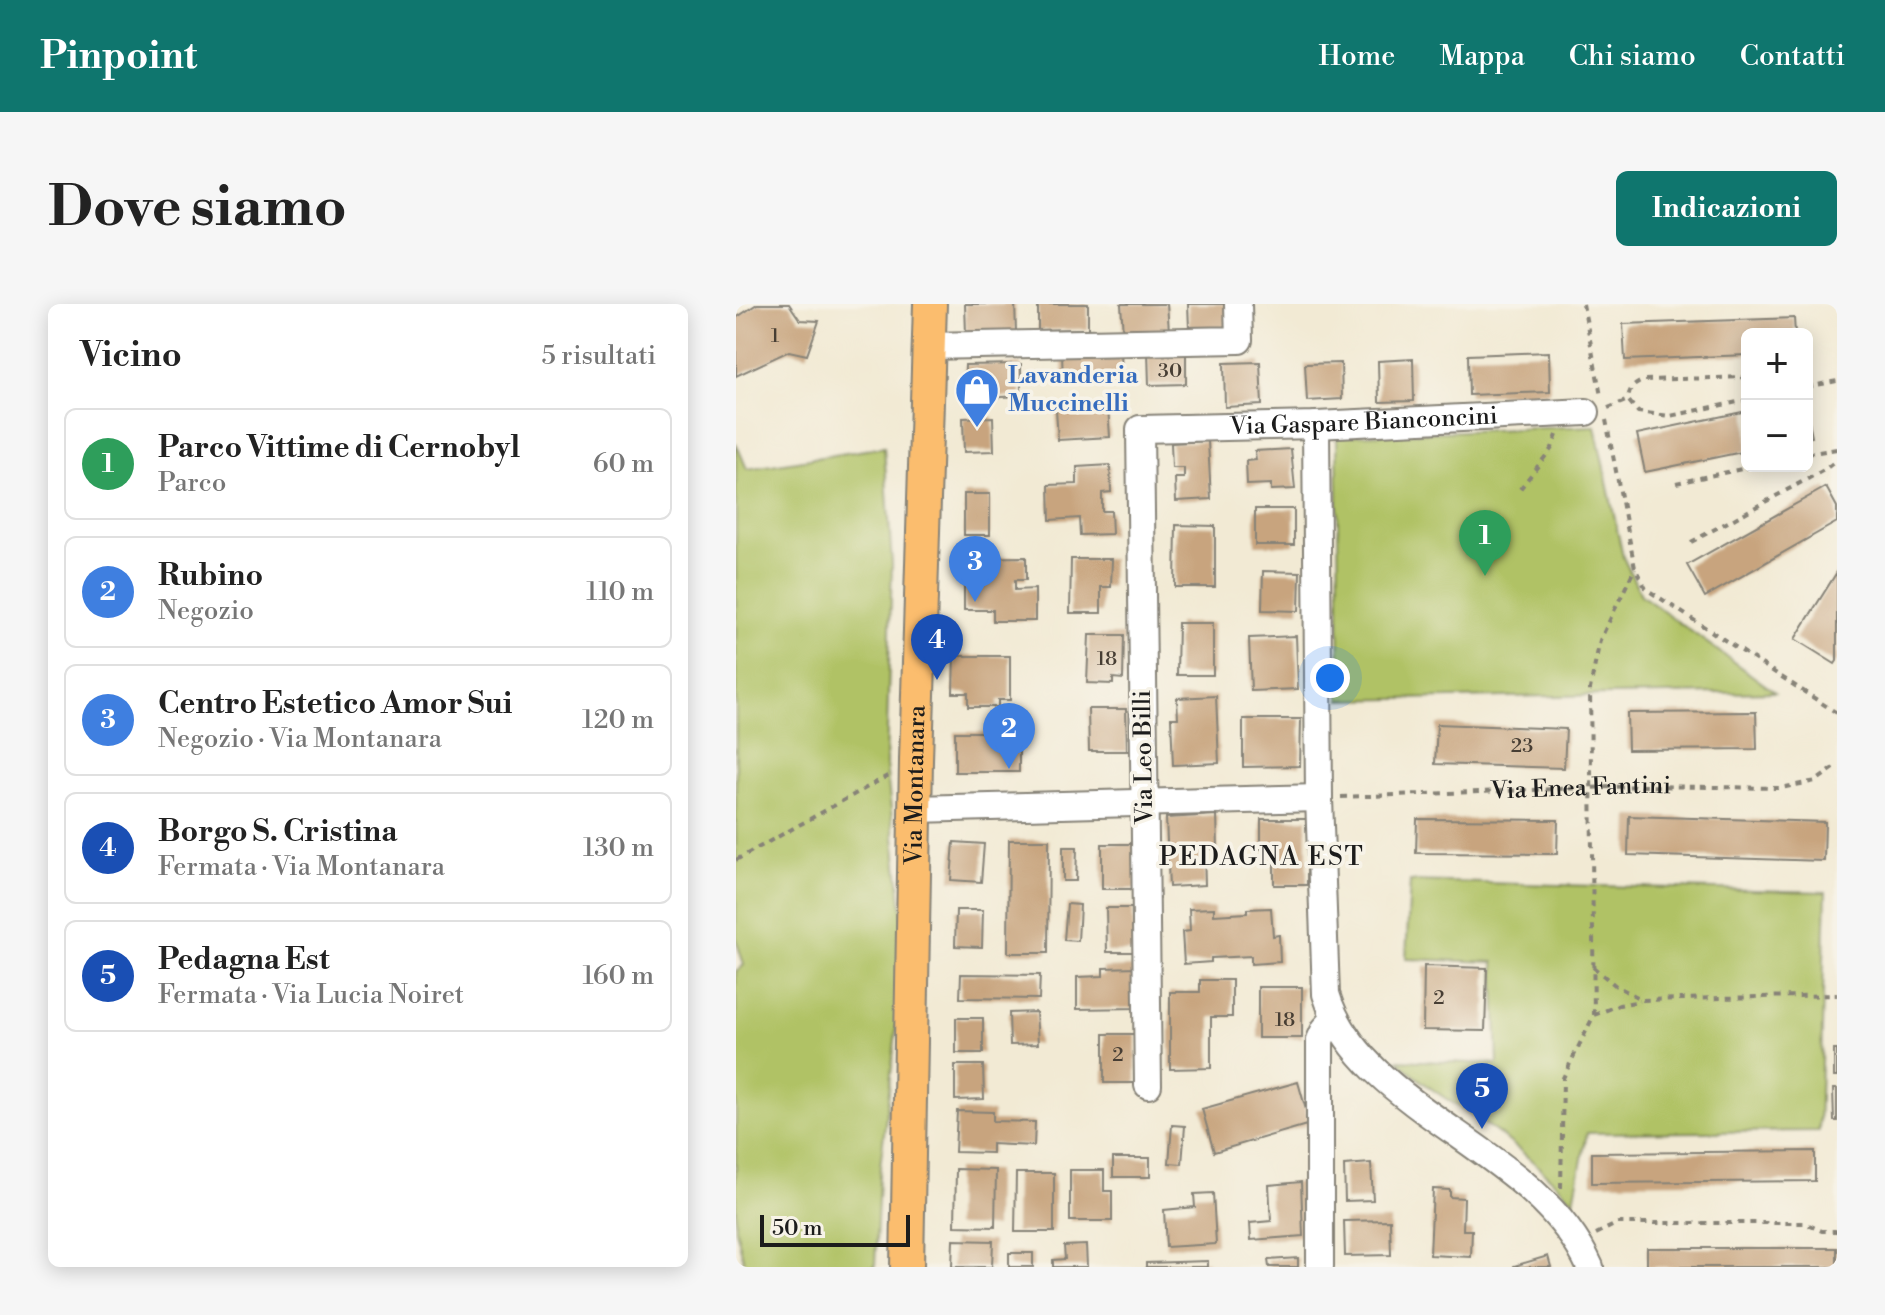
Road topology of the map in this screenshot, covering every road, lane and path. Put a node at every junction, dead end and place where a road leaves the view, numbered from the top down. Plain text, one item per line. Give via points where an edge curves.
1 (930, 304) edge
2 (1238, 304) edge
3 (1583, 304) edge
4 (928, 346) junction
5 (1741, 377) edge
6 (1837, 381) edge
7 (1813, 386) edge
8 (1628, 400) junction
9 (1741, 401) edge
10 (1595, 411) junction
11 (1558, 413) junction
12 (1316, 425) junction
13 (1140, 429) joint
14 (1837, 449) edge
15 (1813, 453) edge
16 (1837, 460) edge
17 (1741, 469) edge
18 (1676, 483) dead end
19 (1520, 489) dead end
20 (1691, 542) dead end
21 (1635, 568) junction
22 (1837, 713) edge
23 (916, 760) junction
24 (1837, 766) edge
25 (1590, 788) junction
26 (1319, 798) junction
27 (1145, 802) junction
28 (916, 809) junction
29 (736, 860) edge
30 (1593, 967) junction
31 (1837, 995) edge
32 (1643, 1000) junction
33 (1594, 1015) junction
34 (1335, 1018) junction
35 (1148, 1085) dead end
36 (1561, 1198) dead end
37 (1837, 1231) edge
38 (1590, 1238) dead end
39 (907, 1267) edge
40 (1320, 1267) edge
41 (1590, 1267) edge

1 - 4 main road, Via Montanara
2 - 4 street via 1239,340
3 - 10 path
4 - 23 main road, Via Montanara
5 - 8 path via 1645,380 1635,383
6 - 7 path
8 - 9 path via 1638,412 1670,416
8 - 10 path
10 - 11 street, Via Gaspare Bianconcini
10 - 21 path
11 - 12 street, Via Gaspare Bianconcini
11 - 19 path via 1552,448
12 - 13 street, Via Gaspare Bianconcini
12 - 26 street
13 - 27 street, Via Leo Billi
14 - 15 path
16 - 20 path
17 - 18 path
21 - 22 path via 1646,589
21 - 25 path via 1597,652 1590,689
23 - 28 main road, Via Montanara
23 - 29 path
24 - 25 path, Via Enea Fantini via 1816,781 1781,788
25 - 26 path, Via Enea Fantini
25 - 30 path
26 - 27 street
26 - 34 street via 1326,994
27 - 28 street
27 - 35 street, Via Leo Billi
28 - 39 main road, Via Montanara
30 - 32 path
30 - 33 path
31 - 32 path
32 - 33 path
33 - 36 path via 1563,1078
34 - 40 street via 1320,1040
34 - 41 street via 1382,1076 1534,1192 1579,1244
37 - 38 path via 1804,1223 1618,1223

